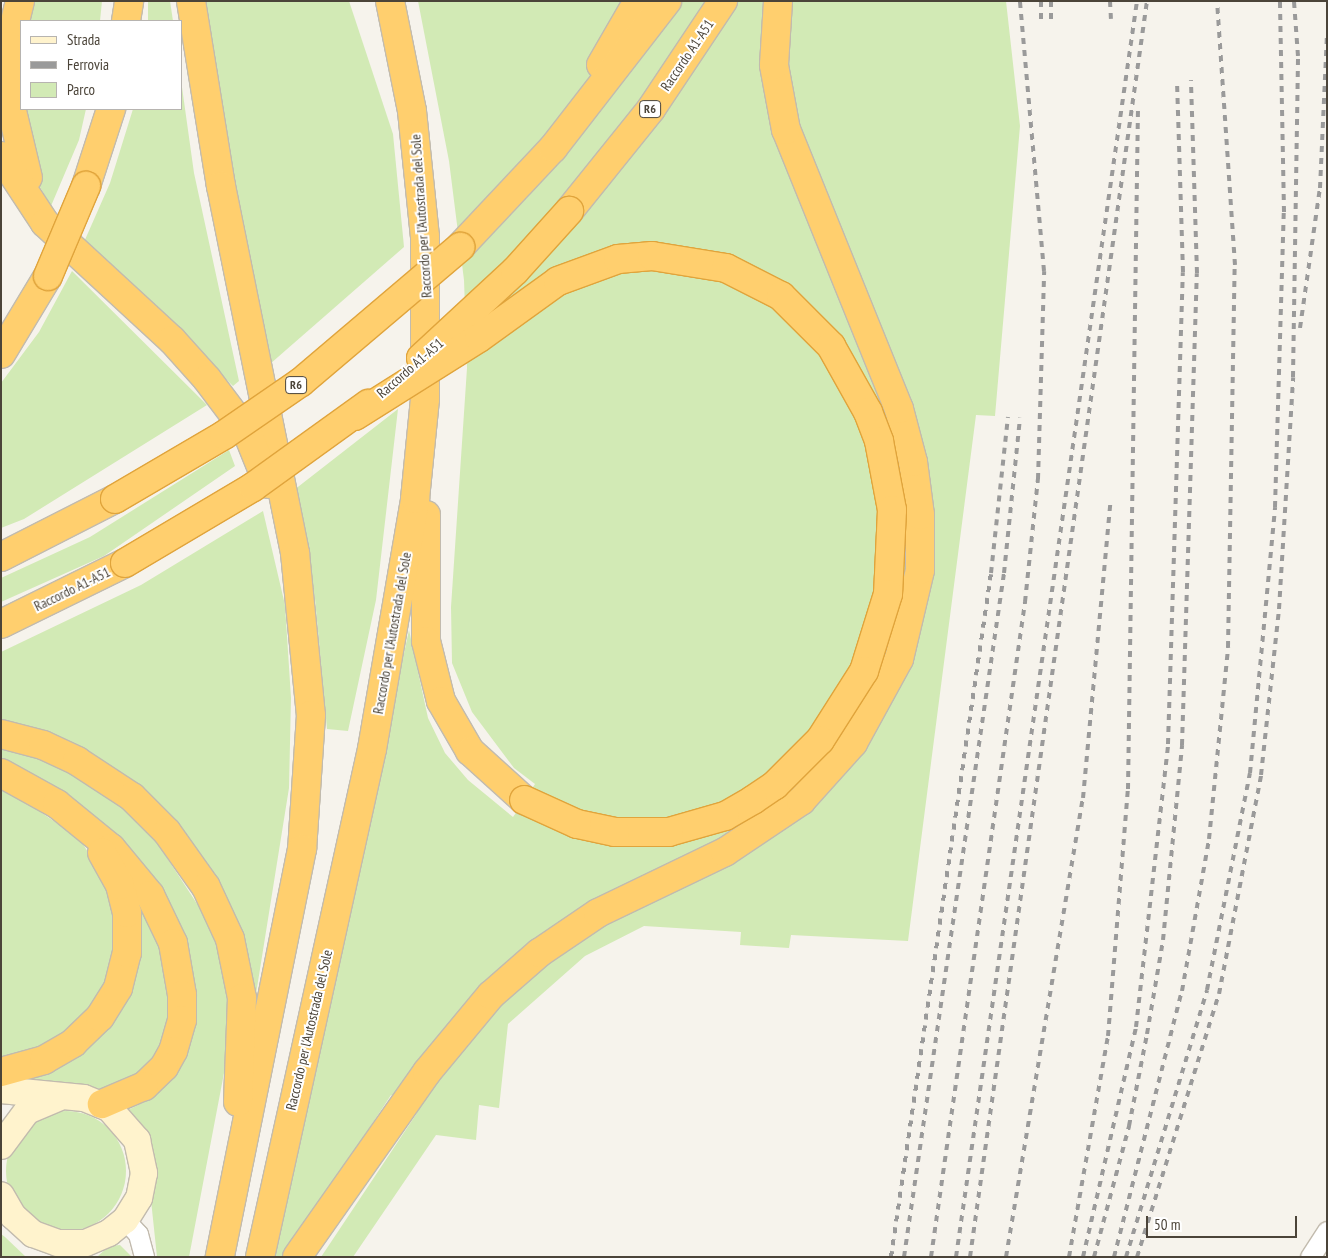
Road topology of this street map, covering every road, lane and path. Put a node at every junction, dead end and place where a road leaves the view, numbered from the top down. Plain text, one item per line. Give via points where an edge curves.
1 (20, 1) edge
2 (129, 1) edge
3 (191, 1) edge
4 (390, 1) edge
5 (638, 1) edge
6 (667, 1) edge
7 (723, 1) edge
8 (778, 1) edge
9 (126, 20) edge
10 (110, 110) edge
11 (553, 148) junction
12 (1, 156) edge
13 (79, 254) junction
14 (1, 354) edge
15 (425, 399) junction
16 (355, 416) junction
17 (295, 553) junction
18 (1, 557) edge
19 (1, 624) edge
20 (1, 734) edge
21 (1, 773) edge
22 (83, 822) junction
23 (1, 1072) edge
24 (1, 1090) edge
25 (66, 1098) junction
26 (102, 1104) junction
27 (1, 1146) edge
28 (232, 1199) junction
29 (10, 1213) edge
30 (117, 1226) junction
31 (1327, 1231) edge
32 (44, 1257) edge
33 (84, 1257) edge
34 (144, 1257) edge
35 (220, 1257) edge
36 (260, 1257) edge
37 (297, 1257) edge
38 (1310, 1257) edge

1 - 13 highway via 6,62 17,149 40,200
2 - 9 highway
3 - 17 highway via 221,186
4 - 15 highway, Raccordo per l'Autostrada del Sole via 412,111 425,237
5 - 11 highway
6 - 11 highway, R6
7 - 16 highway, Raccordo A1-A51 / R6, bridge via 651,109 569,211 465,320
8 - 37 highway via 774,65 786,130 899,409 913,462 920,515 920,570 899,659 853,742 801,801 753,836 598,913 539,953 470,1018
10 - 14 highway, bridge via 86,186 48,276
11 - 18 highway, R6, bridge via 460,247 370,327 224,435 115,499
12 - 13 highway via 30,205
13 - 17 highway via 172,340 247,432
15 - 16 highway, bridge via 425,604 433,675 442,701 470,751 524,800 577,824 615,832 669,832 724,816 753,800 775,785 820,740 864,670 888,594 892,510 879,441 868,412 831,346 781,296 726,268 652,256 618,259 558,281 479,338
15 - 36 highway, Raccordo per l'Autostrada del Sole via 415,499 372,748
16 - 19 highway, Raccordo A1-A51 / R6, bridge via 253,487 125,563
17 - 28 highway via 309,665 307,800 283,952
20 - 28 highway via 77,760 132,798 189,860 220,913 242,998
21 - 22 highway
22 - 23 highway via 120,885 128,936 120,979 100,1017 73,1043 44,1060
22 - 26 highway via 134,871 150,895 173,943 180,972 180,1028 164,1067 137,1090
24 - 25 street
25 - 26 street
25 - 27 street via 27,1111
26 - 30 street via 128,1125 142,1156 141,1190
28 - 35 highway
29 - 30 street via 67,1244
29 - 32 street
30 - 33 street
30 - 34 street via 138,1234
31 - 38 street

